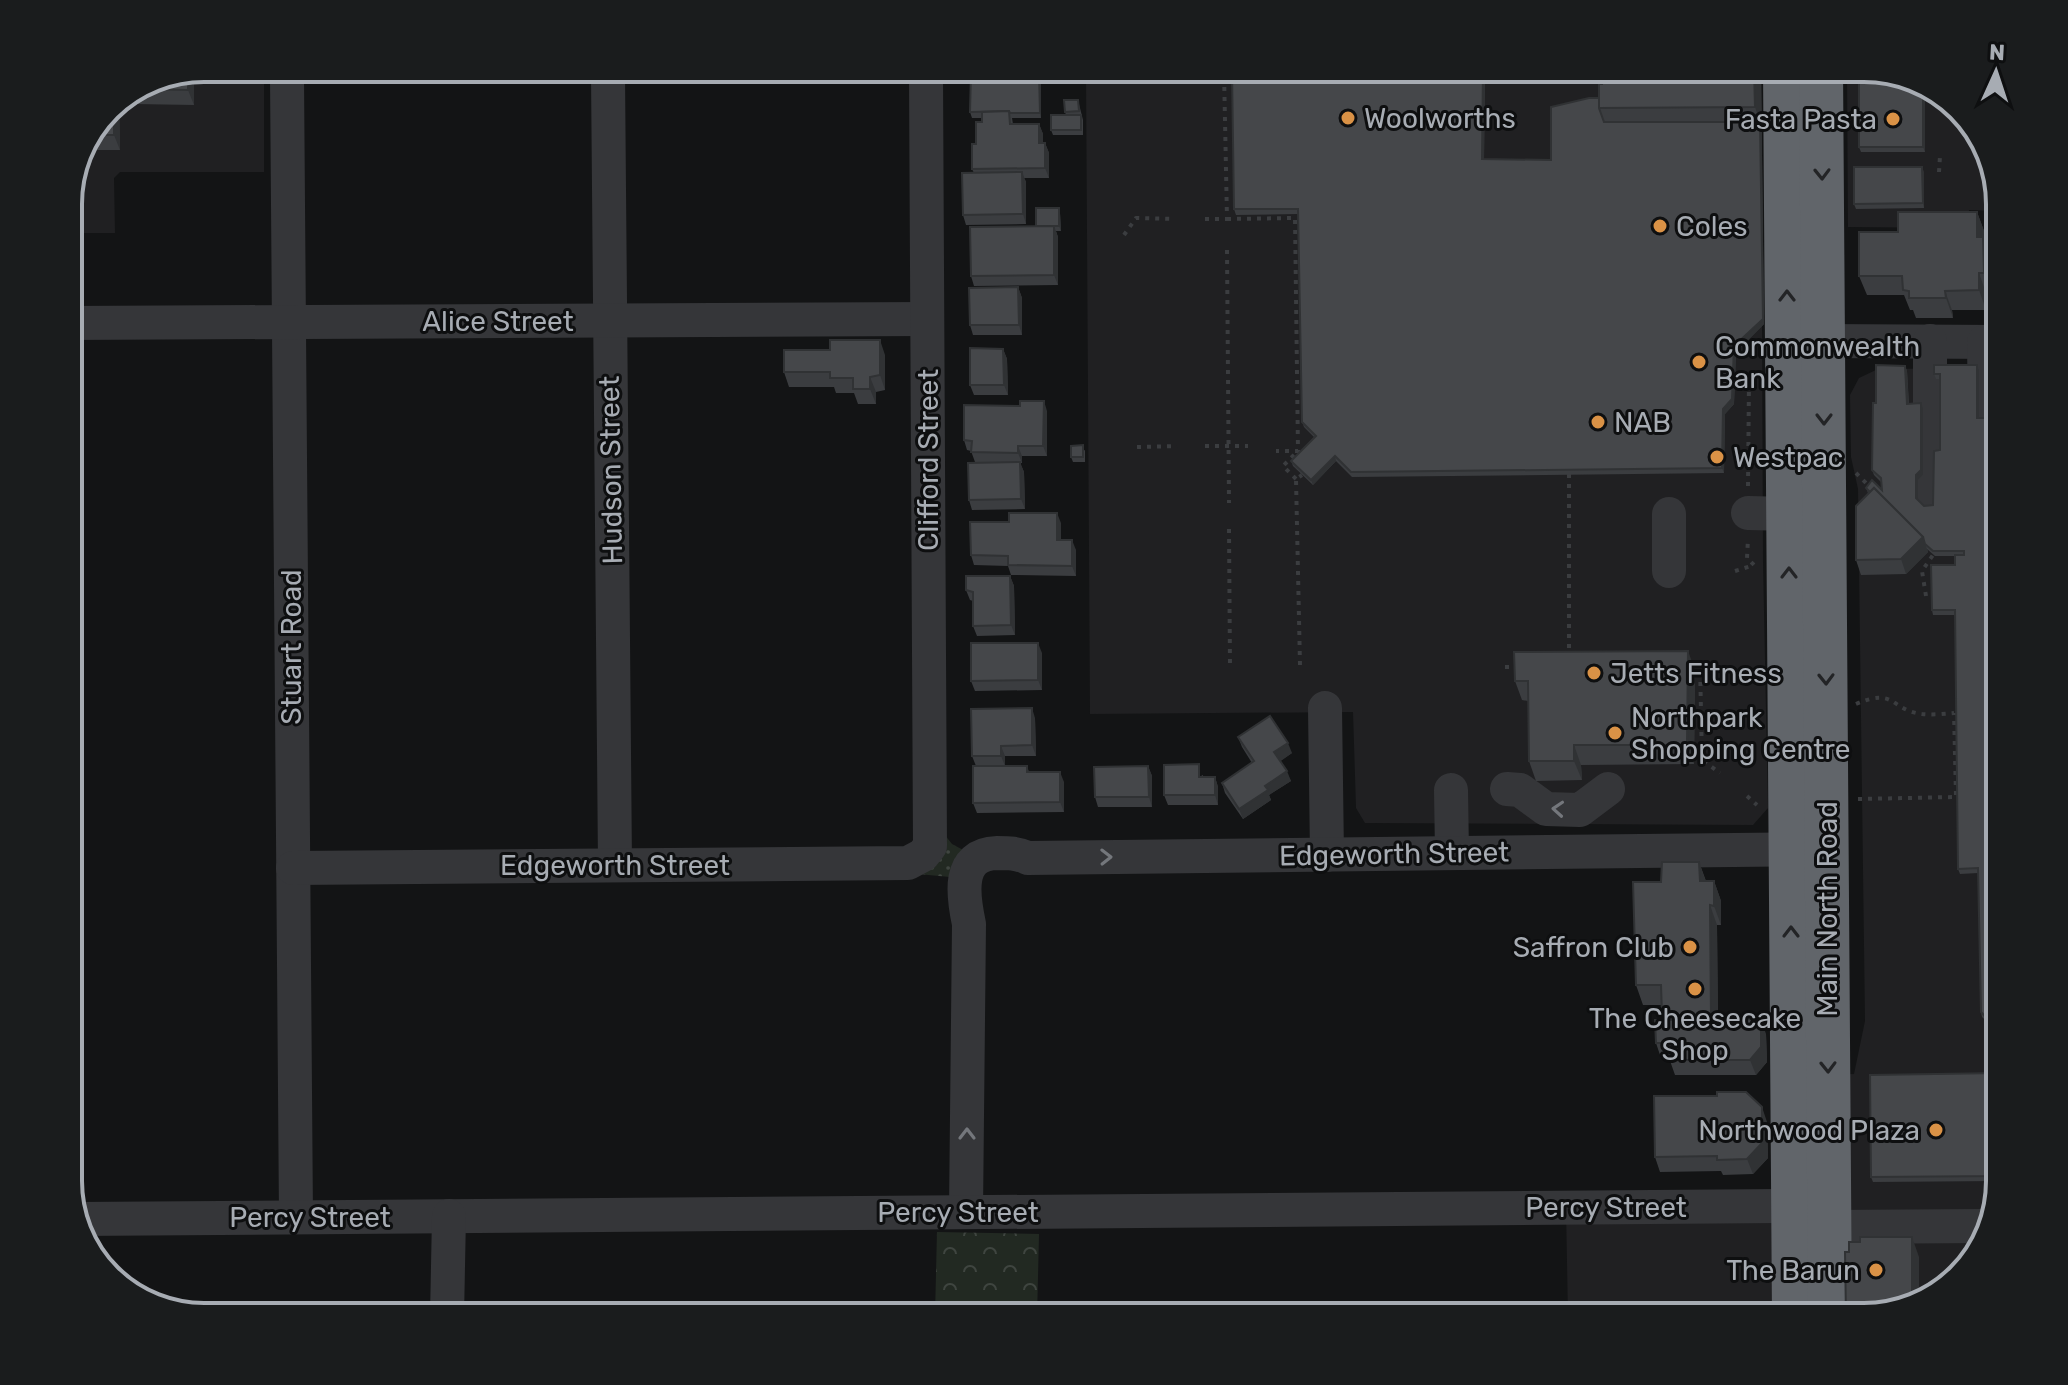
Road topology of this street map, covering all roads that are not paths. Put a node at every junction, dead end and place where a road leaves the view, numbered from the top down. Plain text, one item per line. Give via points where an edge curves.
1 (287, 82) edge
2 (608, 82) edge
3 (926, 82) edge
4 (1784, 82) edge
5 (1821, 82) edge
6 (927, 319) junction
7 (610, 321) junction
8 (289, 322) junction
9 (82, 323) edge
10 (1823, 341) junction
11 (1930, 341) junction
12 (1986, 342) edge
13 (1986, 408) edge
14 (1985, 419) edge
15 (1930, 504) edge
16 (1669, 514) dead end
17 (1669, 571) dead end
18 (1325, 708) dead end
19 (1507, 789) dead end
20 (1608, 789) dead end
21 (1451, 790) dead end
22 (930, 846) joint
23 (1809, 849) junction
24 (1452, 853) junction
25 (1327, 855) junction
26 (615, 865) junction
27 (293, 868) junction
28 (966, 1212) junction
29 (449, 1216) junction
30 (296, 1217) junction
31 (1811, 1217) junction
32 (88, 1219) edge
33 (1978, 1226) edge
34 (447, 1303) edge
35 (1794, 1303) edge
36 (1827, 1303) edge

1 - 8 street, Stuart Road
2 - 7 street, Hudson Street
3 - 6 street, Clifford Street
23 -> 4 highway, Main North Road via 1768,514
5 -> 10 highway, Main North Road
6 - 7 street, Alice Street
6 - 22 street, Clifford Street
7 - 8 street, Alice Street
7 - 26 street, Hudson Street
8 - 9 street, Alice Street
8 - 27 street, Stuart Road
10 - 11 street
10 -> 23 highway, Main North Road
11 - 12 street
11 - 15 street
13 - 14 street
16 - 17 street
18 - 25 street
20 -> 19 street via 1580,810 1546,809 1520,790
21 - 24 street
22 - 26 street, Edgeworth Street via 908,863
23 - 24 street, Edgeworth Street
31 -> 23 highway, Main North Road
23 -> 31 highway, Main North Road via 1829,1177
24 - 25 street, Edgeworth Street
28 -> 25 street, Edgeworth Street via 969,924 963,885 968,868 986,854
26 - 27 street, Edgeworth Street
27 - 30 street, Stuart Road
28 - 29 street, Percy Street
28 - 31 street, Percy Street
29 - 30 street, Percy Street
29 - 34 street
30 - 32 street, Percy Street
31 - 33 street, Percy Street
31 - 35 highway, Main North Road via 1794,1264
31 - 36 highway, Main North Road

